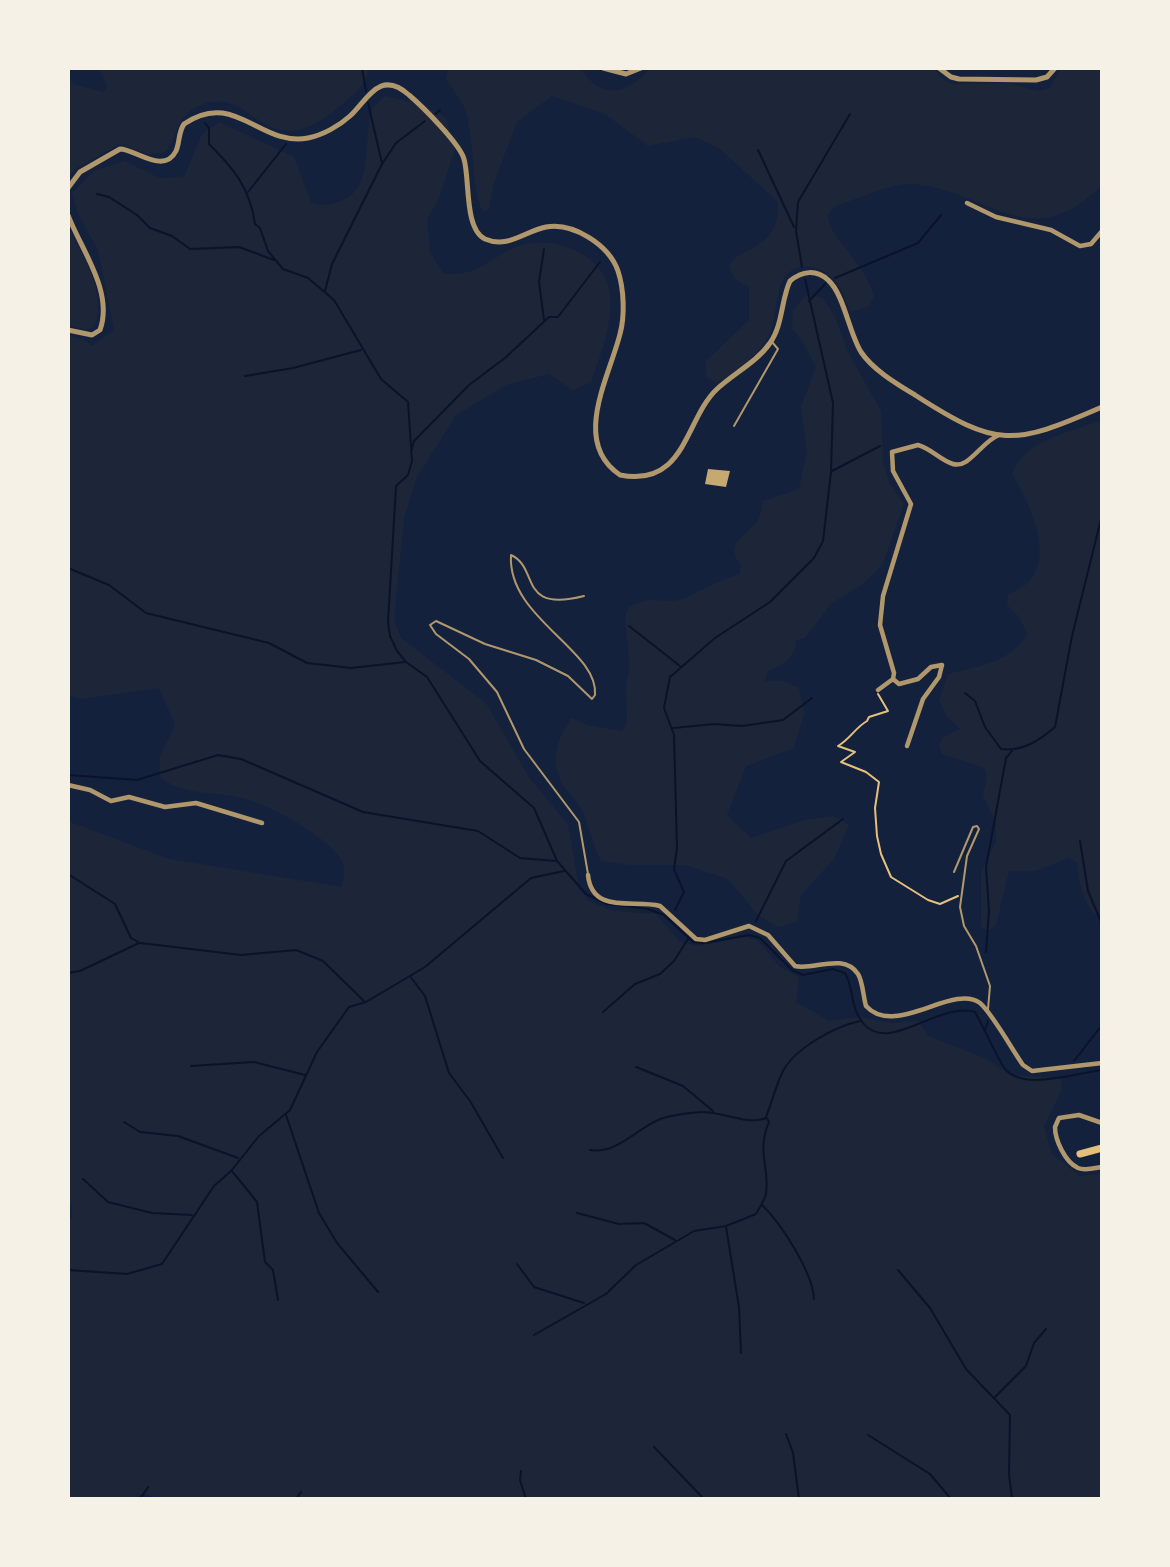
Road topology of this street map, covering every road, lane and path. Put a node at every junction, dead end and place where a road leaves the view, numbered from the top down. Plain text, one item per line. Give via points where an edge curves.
1 (603, 68) edge
2 (641, 68) edge
3 (939, 68) edge
4 (1055, 68) edge
5 (68, 188) edge
6 (967, 203) dead end
7 (68, 215) edge
8 (1102, 231) edge
9 (68, 330) edge
10 (771, 342) junction
11 (1102, 407) edge
12 (734, 426) dead end
13 (999, 435) junction
14 (584, 596) dead end
15 (893, 679) junction
16 (878, 690) joint
17 (907, 746) dead end
18 (68, 785) edge
19 (262, 823) dead end
20 (954, 872) dead end
21 (588, 875) joint
22 (961, 894) junction
23 (986, 1010) junction
24 (1102, 1063) edge
25 (1102, 1123) edge
26 (1102, 1148) edge
27 (1080, 1153) dead end
28 (1102, 1167) edge

1 - 2 street via 626,74
3 - 4 street via 959,79 1040,80
5 - 10 street via 80,172 120,149 150,160 169,158 176,152 184,124 211,112 229,113 284,138 307,138 350,116 376,87 392,87 407,93 462,154 472,222 481,236 511,241 553,226 578,232 610,255 621,284 623,317 598,401 596,440 602,459 620,475 647,475 672,461 713,394
6 - 8 street via 996,217 1051,230 1080,246 1091,244
7 - 9 street via 94,267 102,319 100,330 92,335
10 - 12 lane via 778,349
10 - 13 street via 790,281 804,272 819,274 834,287 857,344 871,364 961,424
11 - 13 street via 1043,431
13 - 15 street via 962,465 918,445 892,452 893,471 911,504 882,604 880,625
14 - 21 lane via 559,601 540,595 517,558 511,556 526,606 594,680 592,699 568,676 536,660 485,644 436,621 430,626 469,659 497,692 524,749 579,822
15 - 16 street
15 - 17 street via 899,684 918,679 931,667 942,665 923,699
16 - 22 path via 888,710 869,717 838,746 855,751 841,762 879,782 877,836 891,877 940,904
18 - 19 street via 111,801 129,797 165,807 196,803
20 - 22 lane via 977,826
21 - 23 street via 591,888 602,899 660,906 696,939 749,926 768,935 795,966 831,963 854,970 866,1006 878,1014 898,1015 964,999 976,1001
22 - 23 lane via 960,915 989,986
23 - 24 street via 1023,1065 1032,1071
25 - 28 street via 1071,1115 1059,1118 1055,1127 1061,1149 1073,1164 1085,1170
26 - 27 highway

